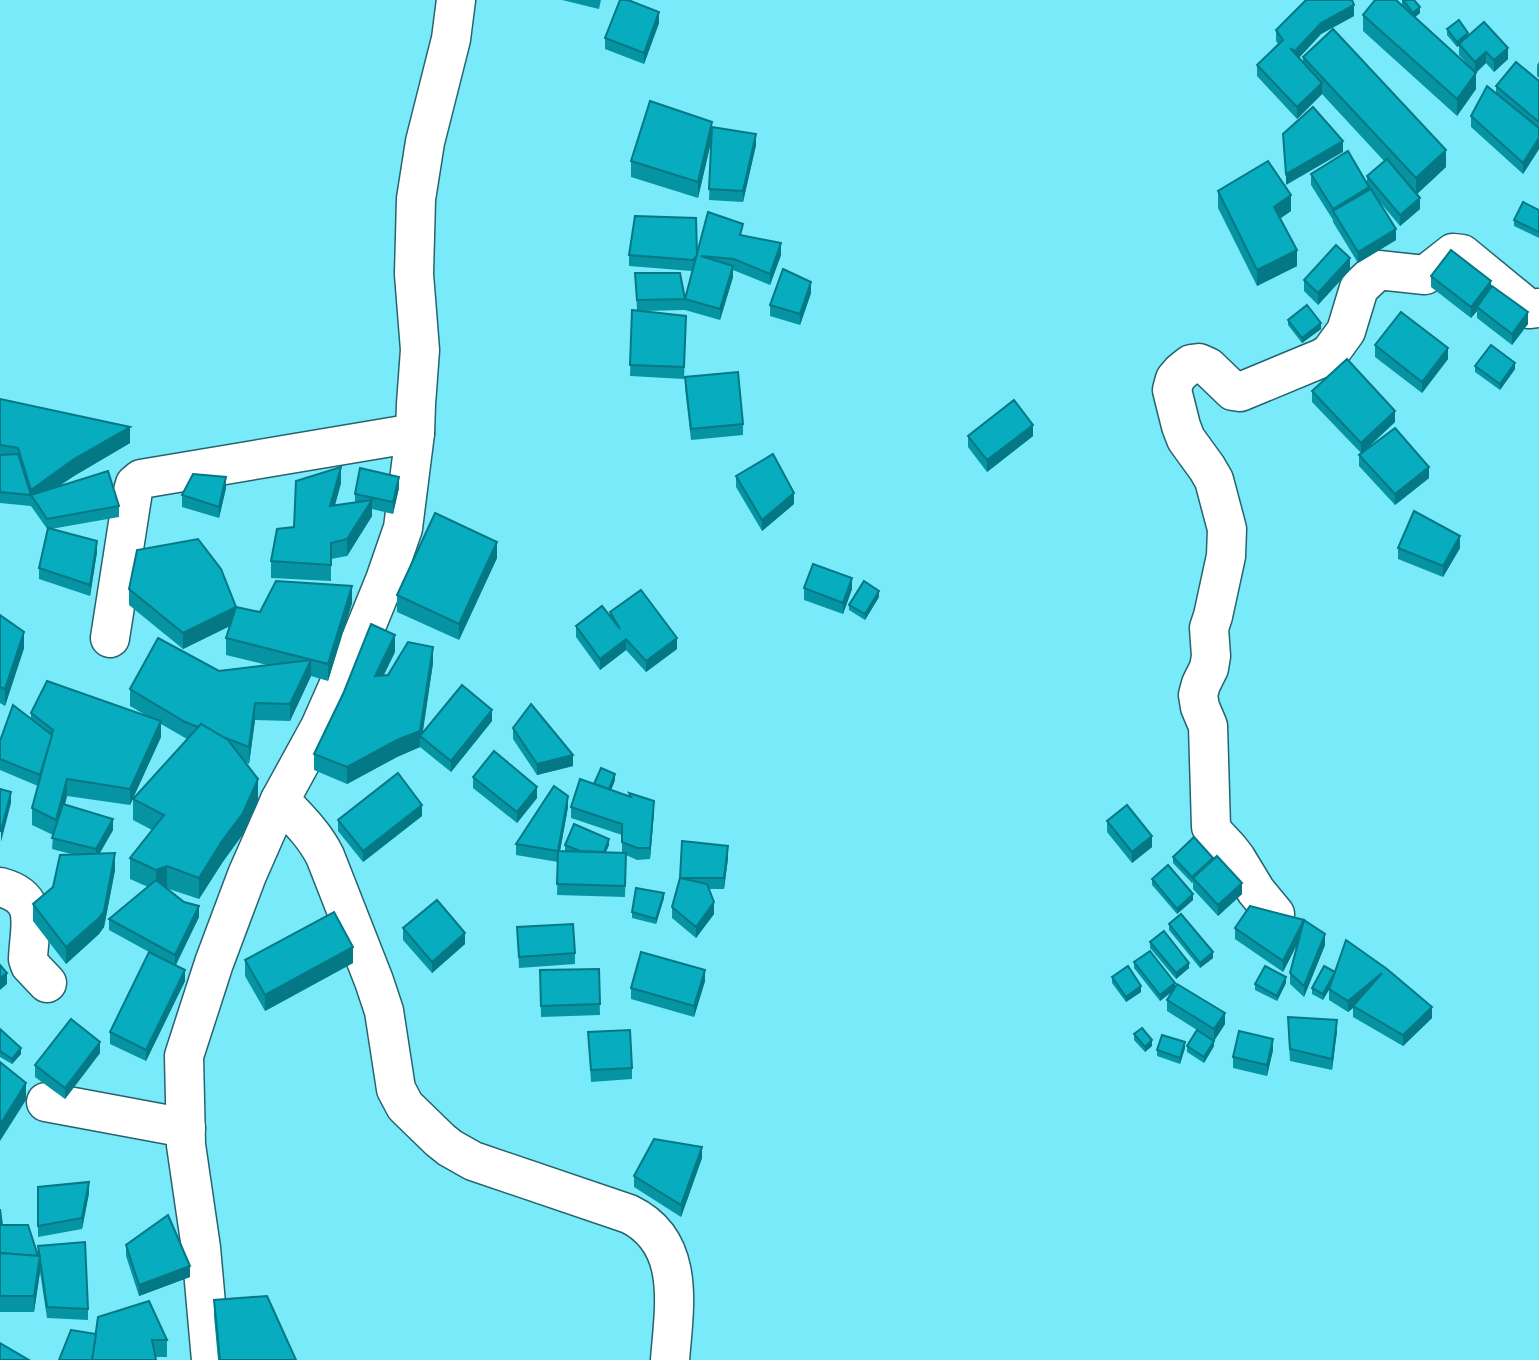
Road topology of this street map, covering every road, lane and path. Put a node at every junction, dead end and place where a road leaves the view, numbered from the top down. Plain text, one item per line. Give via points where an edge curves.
1 (456, 0) edge
2 (1539, 308) edge
3 (415, 433) junction
4 (110, 638) dead end
5 (280, 800) junction
6 (0, 887) edge
7 (1275, 914) edge
8 (47, 983) dead end
9 (47, 1102) dead end
10 (186, 1128) junction
11 (211, 1360) edge
12 (670, 1360) edge

1 - 3 street via 416,200 414,274 420,350
2 - 7 street via 1529,309 1462,254 1453,253 1425,275 1378,270 1359,288 1346,331 1322,358 1240,393 1199,363 1191,364 1175,379 1172,390 1181,426 1214,480 1227,529 1226,556 1209,628 1209,668 1198,695 1209,726 1212,827
3 - 4 street via 135,484
3 - 5 street via 402,528 385,580 320,727
5 - 10 street via 237,900 184,1056
5 - 12 street via 309,830 325,856 384,1011 396,1089 405,1106 450,1148 473,1161 629,1214 651,1228 673,1275
6 - 8 street via 27,903 28,959
9 - 10 street
10 - 11 street

